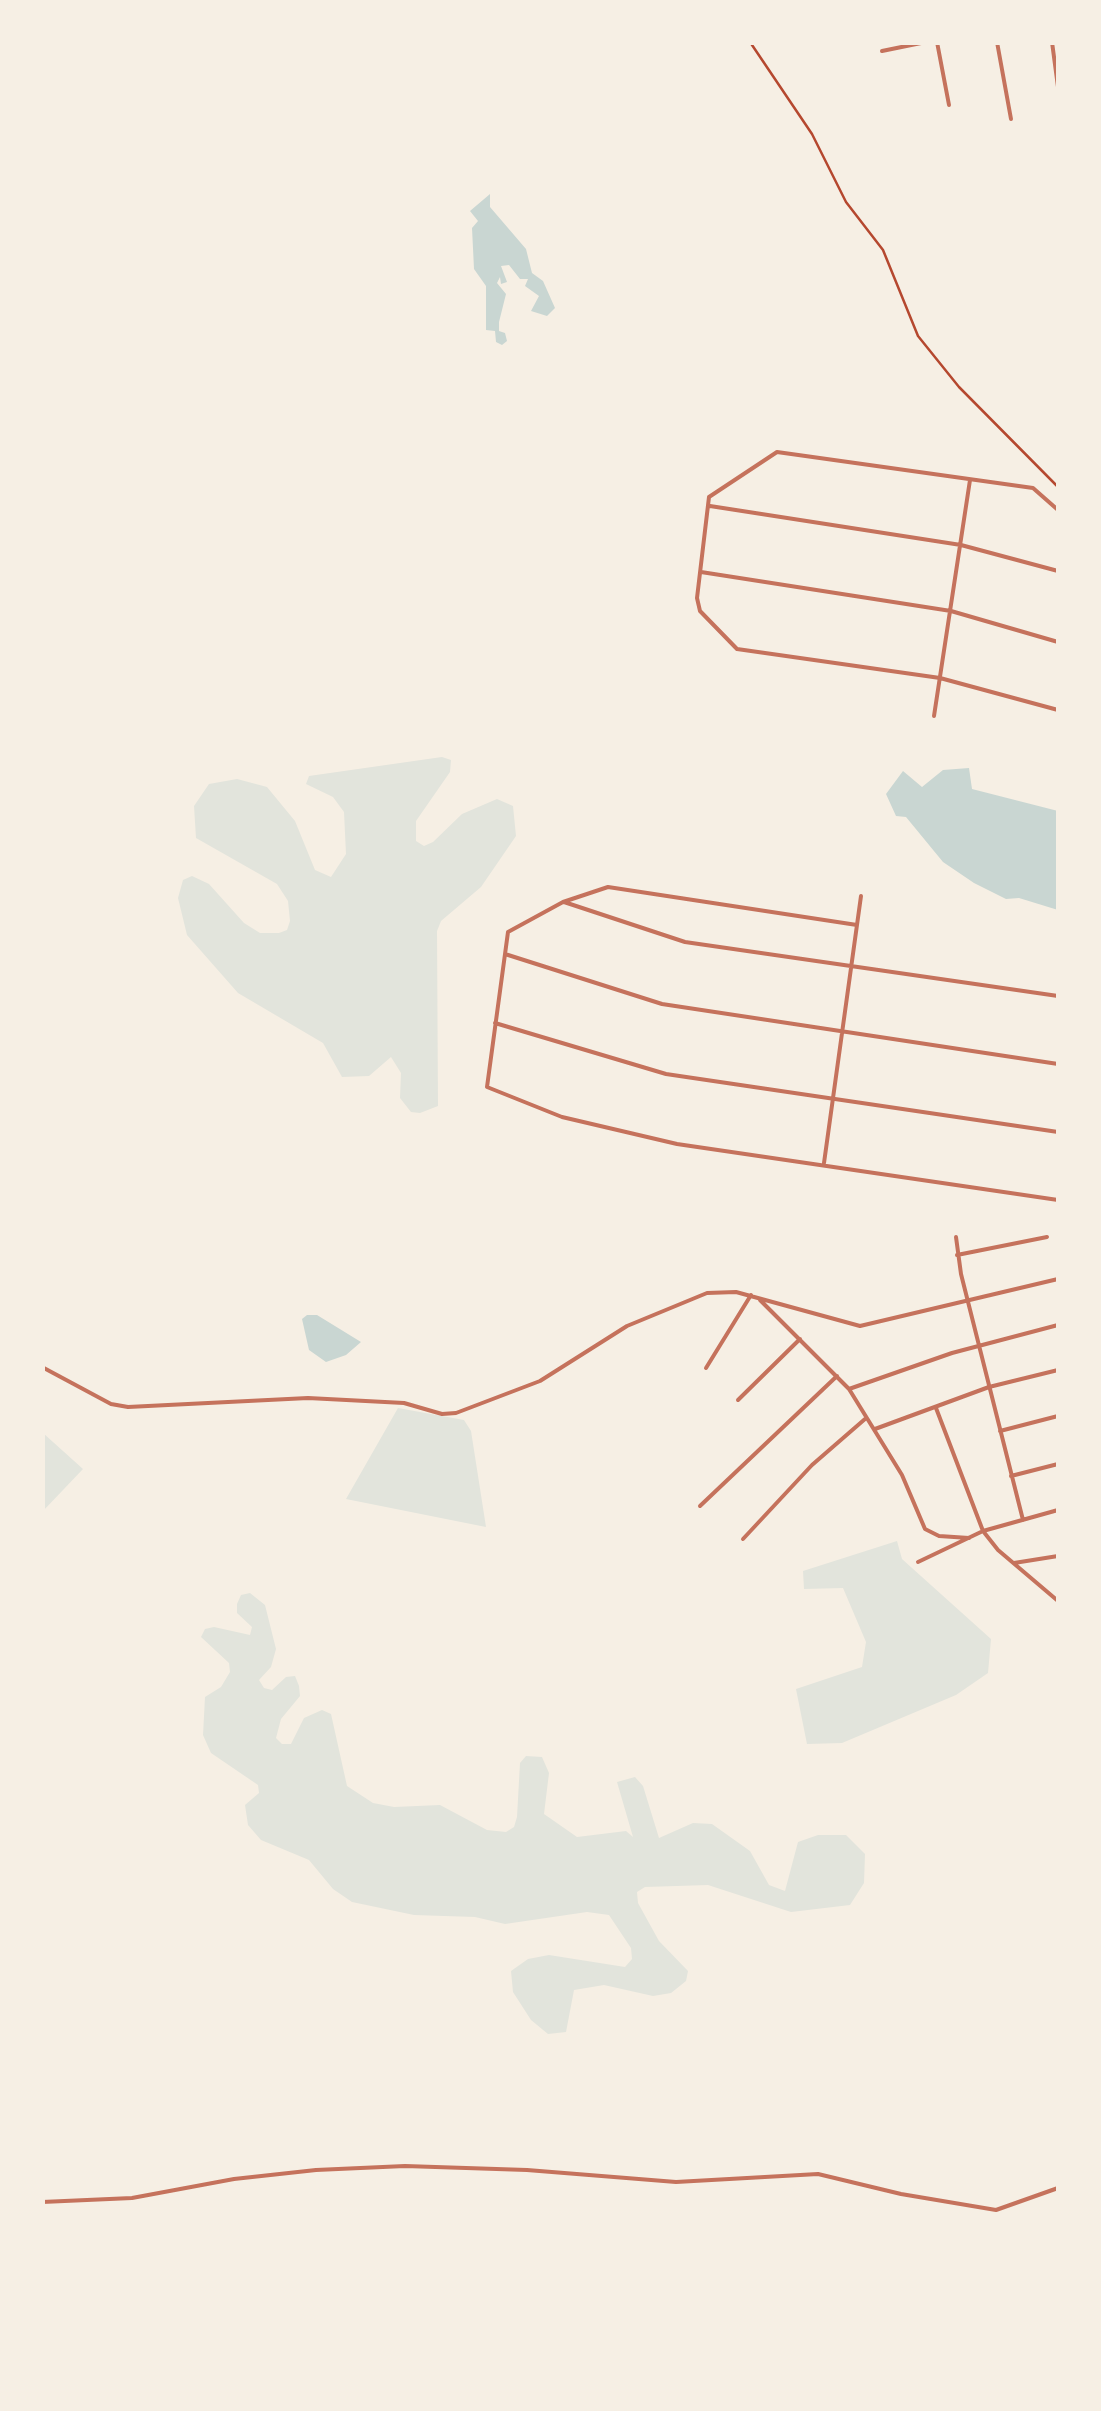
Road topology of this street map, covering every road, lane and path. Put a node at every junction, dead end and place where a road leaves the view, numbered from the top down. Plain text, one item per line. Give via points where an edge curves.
1 (750, 42) edge
2 (926, 42) edge
3 (937, 42) edge
4 (997, 42) edge
5 (1052, 42) edge
6 (882, 50) dead end
7 (1058, 87) edge
8 (949, 105) dead end
9 (1011, 120) dead end
10 (970, 480) junction
11 (1058, 487) edge
12 (708, 506) junction
13 (1058, 510) edge
14 (961, 546) junction
15 (1058, 571) edge
16 (700, 572) junction
17 (951, 611) junction
18 (1058, 642) edge
19 (940, 678) junction
20 (1058, 710) edge
21 (934, 716) dead end
22 (861, 896) dead end
23 (563, 902) junction
24 (857, 925) junction
25 (505, 954) junction
26 (851, 968) junction
27 (1058, 996) edge
28 (493, 1022) junction
29 (842, 1034) junction
30 (1058, 1064) edge
31 (832, 1098) junction
32 (1058, 1132) edge
33 (824, 1166) junction
34 (1058, 1200) edge
35 (956, 1236) dead end
36 (1046, 1237) dead end
37 (957, 1256) junction
38 (1058, 1279) edge
39 (754, 1296) junction
40 (968, 1301) junction
41 (1058, 1324) edge
42 (800, 1339) junction
43 (978, 1346) junction
44 (42, 1367) edge
45 (706, 1368) dead end
46 (1058, 1370) edge
47 (837, 1376) junction
48 (989, 1387) junction
49 (849, 1390) junction
50 (738, 1400) dead end
51 (936, 1408) junction
52 (1058, 1416) edge
53 (864, 1419) junction
54 (875, 1429) junction
55 (1000, 1432) junction
56 (1058, 1464) edge
57 (1011, 1476) junction
58 (700, 1506) dead end
59 (1058, 1510) edge
60 (1023, 1520) junction
61 (983, 1531) junction
62 (969, 1538) junction
63 (743, 1539) dead end
64 (1058, 1556) edge
65 (918, 1562) dead end
66 (1013, 1563) junction
67 (1058, 1601) edge
68 (1058, 2188) edge
69 (42, 2202) edge

1 - 11 path via 812,134 846,202 883,250 918,336
2 - 6 street
3 - 8 street
4 - 9 street
5 - 7 street
10 - 12 street via 777,452 728,480
10 - 13 street via 1033,488
10 - 14 street
12 - 14 street
12 - 16 street
14 - 15 street
14 - 17 street
16 - 17 street
16 - 19 street via 700,612 746,652
17 - 18 street
17 - 19 street
19 - 20 street
19 - 21 street
22 - 24 street
23 - 24 street via 608,887
23 - 25 street via 514,926
23 - 26 street via 685,942
24 - 26 street
25 - 28 street
25 - 29 street via 625,996
26 - 27 street
26 - 29 street
28 - 31 street via 666,1074
28 - 33 street via 485,1079 492,1091 606,1129
29 - 30 street
29 - 31 street
31 - 32 street
31 - 33 street
33 - 34 street
35 - 37 street
36 - 37 street
37 - 40 street
38 - 40 street
39 - 40 street via 860,1326
39 - 42 street
39 - 44 street via 720,1291 660,1309 556,1372 442,1414 404,1403 308,1398 128,1407
39 - 45 street
40 - 43 street
41 - 43 street
42 - 47 street
42 - 50 street
43 - 48 street
43 - 49 street
46 - 48 street
47 - 49 street
47 - 58 street
48 - 51 street
48 - 55 street
49 - 53 street
51 - 54 street
51 - 61 street
52 - 55 street
53 - 54 street
53 - 63 street
54 - 62 street via 925,1529
55 - 57 street
56 - 57 street
57 - 60 street
59 - 60 street
60 - 61 street
61 - 62 street
61 - 66 street
62 - 65 street
64 - 66 street
66 - 67 street
68 - 69 street via 996,2210 818,2174 676,2182 405,2166

